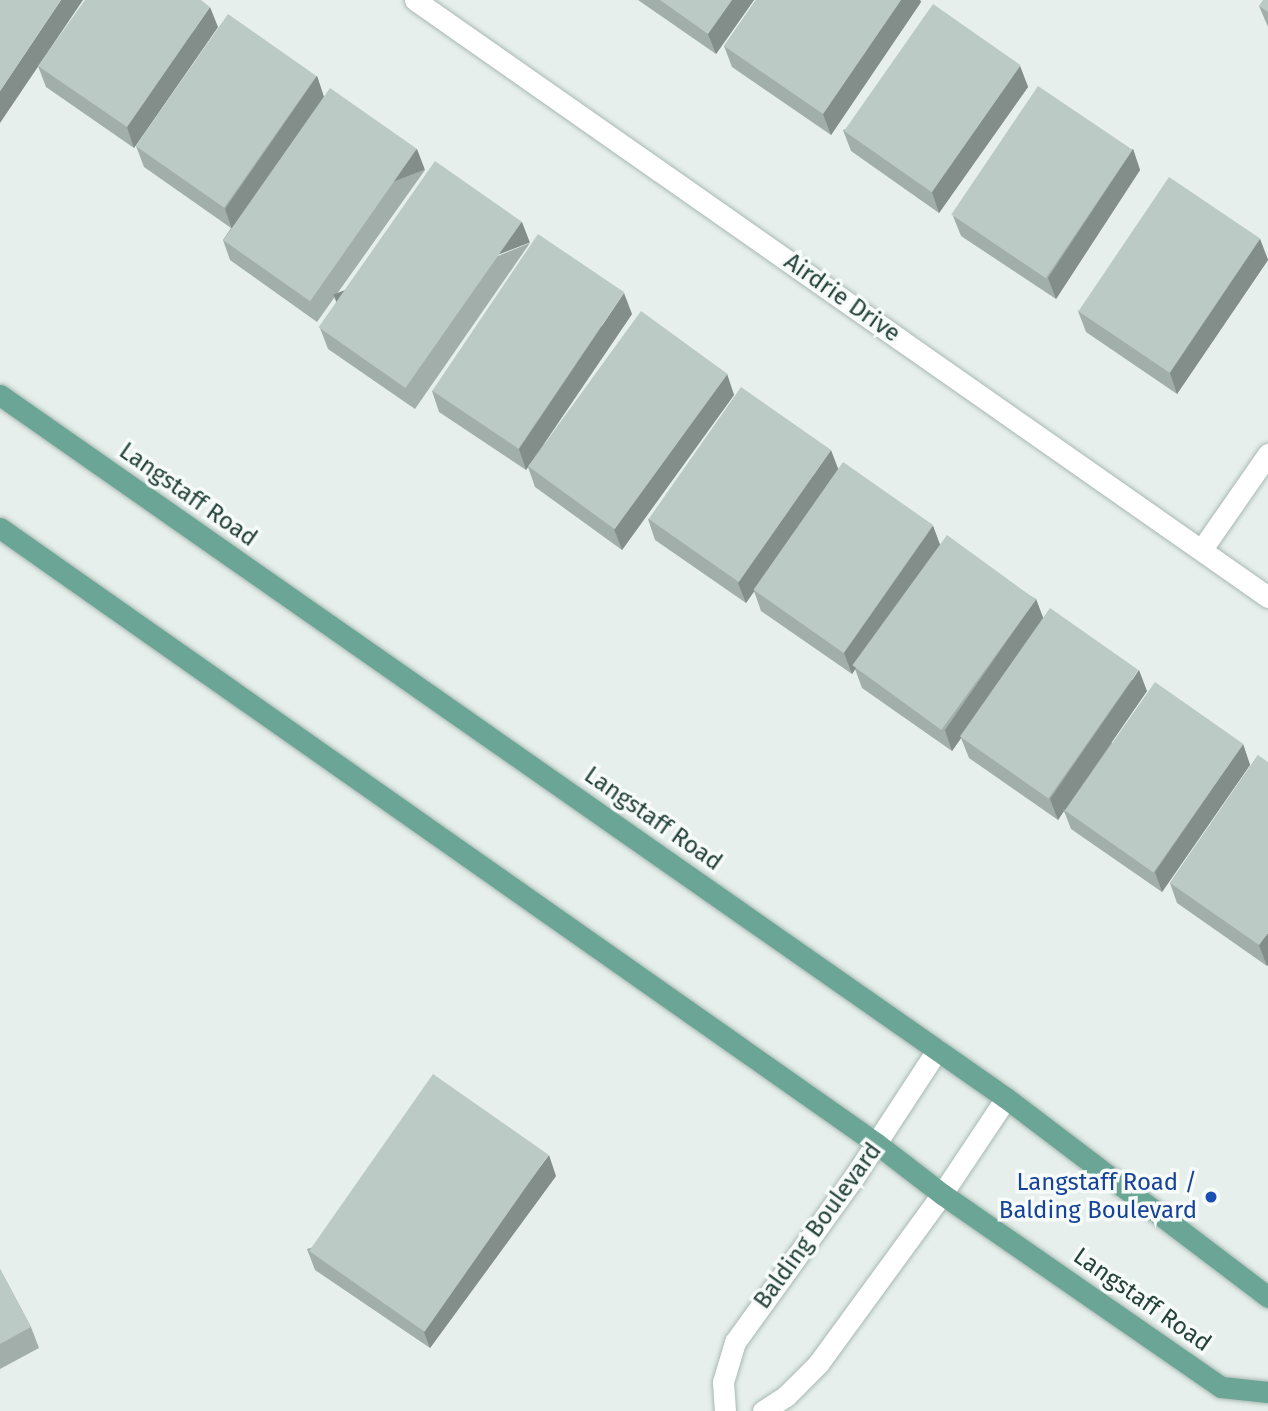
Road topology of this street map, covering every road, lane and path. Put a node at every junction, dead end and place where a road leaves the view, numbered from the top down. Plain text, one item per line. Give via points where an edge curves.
1 (415, 0) edge
2 (0, 395) edge
3 (1268, 454) edge
4 (0, 528) edge
5 (1202, 549) junction
6 (1268, 597) edge
7 (937, 1050) junction
8 (1006, 1098) junction
9 (877, 1144) junction
10 (942, 1194) junction
11 (1268, 1297) edge
12 (1268, 1392) edge
13 (725, 1411) edge
14 (762, 1411) edge

1 - 5 street, Airdrie Drive
2 - 7 main road, Langstaff Road
3 - 5 street
4 - 9 main road, Langstaff Road
5 - 6 street, Airdrie Drive
7 - 8 main road, Langstaff Road
7 - 9 street, Balding Boulevard
8 - 10 street
8 - 11 main road, Langstaff Road
9 - 10 main road, Langstaff Road
9 - 13 street, Balding Boulevard via 734,1342 723,1382
10 - 12 main road, Langstaff Road via 1221,1387
10 - 14 street via 817,1364 786,1396

